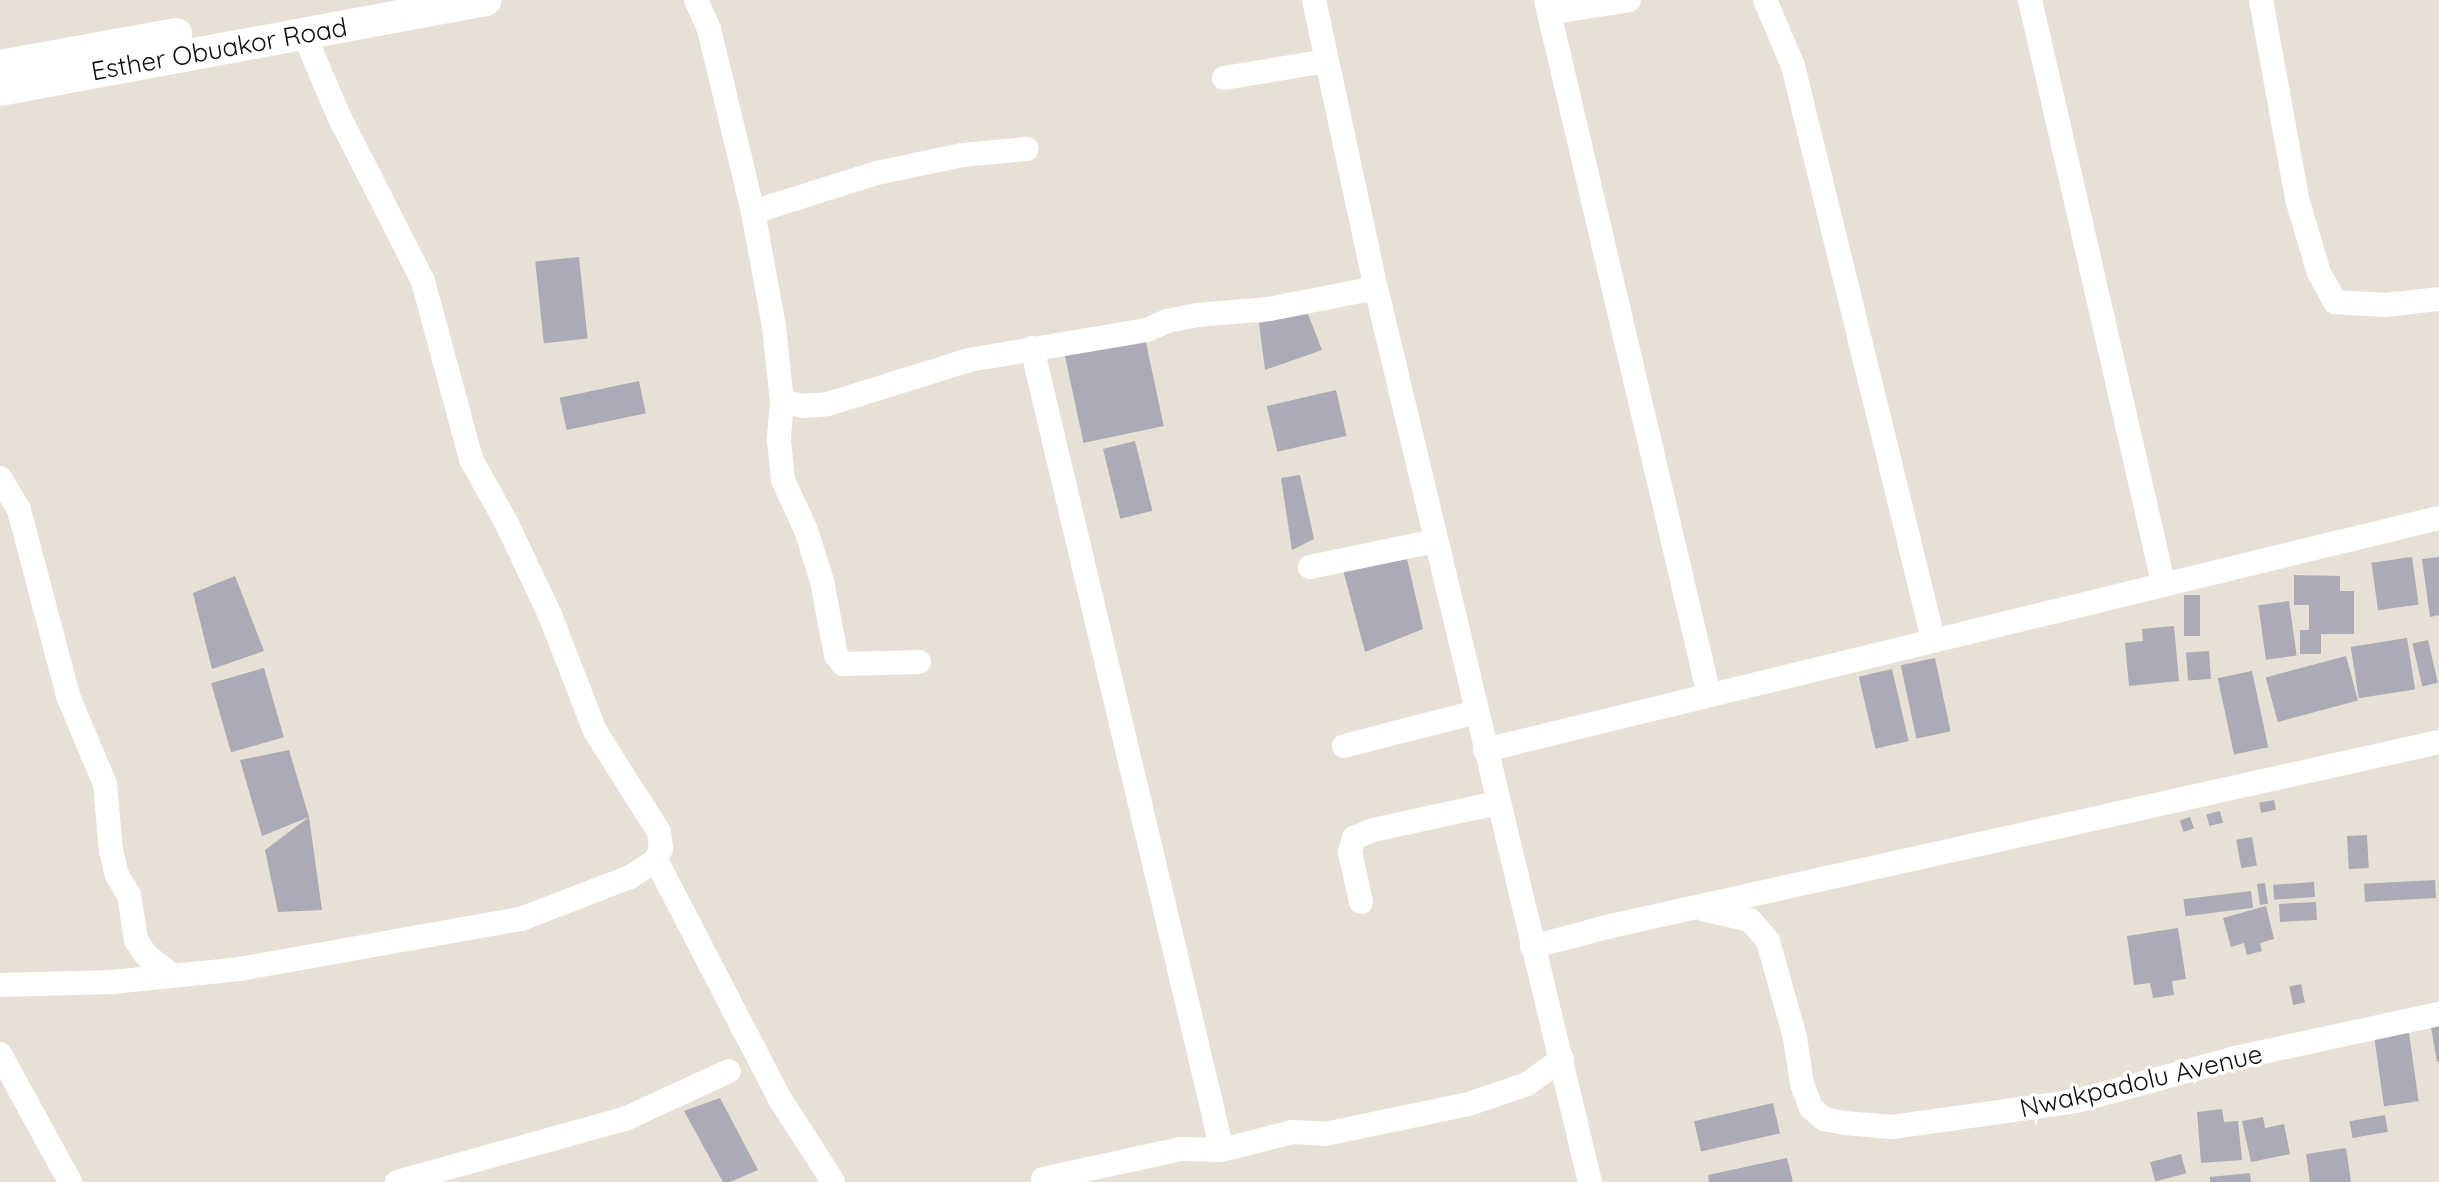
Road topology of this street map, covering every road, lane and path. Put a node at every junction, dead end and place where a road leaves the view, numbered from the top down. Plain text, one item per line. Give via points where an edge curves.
1 (486, 0) edge
2 (696, 0) edge
3 (1314, 0) edge
4 (1629, 0) edge
5 (1765, 0) edge
6 (2030, 0) edge
7 (2261, 0) edge
8 (1547, 6) edge
9 (387, 7) edge
10 (303, 32) junction
11 (1327, 61) junction
12 (0, 66) edge
13 (1224, 78) dead end
14 (0, 90) edge
15 (1027, 149) dead end
16 (753, 212) junction
17 (1376, 288) junction
18 (2439, 299) edge
19 (1032, 348) junction
20 (782, 402) junction
21 (0, 478) edge
22 (2439, 518) edge
23 (1436, 541) junction
24 (1310, 567) dead end
25 (2163, 582) junction
26 (1933, 639) junction
27 (919, 662) dead end
28 (1709, 695) junction
29 (1476, 712) junction
30 (2439, 742) edge
31 (1344, 746) dead end
32 (1485, 750) junction
33 (1497, 803) junction
34 (656, 860) junction
35 (1361, 902) dead end
36 (1697, 908) junction
37 (136, 940) junction
38 (1532, 947) junction
39 (170, 974) junction
40 (112, 982) junction
41 (0, 985) edge
42 (2439, 1014) edge
43 (0, 1054) edge
44 (1562, 1059) junction
45 (729, 1071) dead end
46 (1222, 1150) junction
47 (1043, 1179) dead end
48 (70, 1182) edge
49 (397, 1182) edge
50 (833, 1182) edge
51 (1590, 1182) edge

1 - 9 street, Esther Obuakor Road
2 - 16 street via 709,29
3 - 11 street
4 - 8 street
5 - 26 street via 1793,66
6 - 25 street
7 - 18 street via 2297,199 2319,273 2335,302 2385,305
8 - 28 street
9 - 10 street, Esther Obuakor Road
9 - 12 street, Esther Obuakor Road
10 - 14 street, Esther Obuakor Road
10 - 34 street via 338,114 423,281 471,459 550,615 595,731 659,832
11 - 13 street
11 - 17 street
15 - 16 street via 962,155 877,173
16 - 20 street
17 - 19 street via 1269,309 1197,315 1147,330
17 - 23 street
19 - 20 street via 969,360 828,404
19 - 46 street
20 - 27 street via 783,480 822,581 836,655 843,664
21 - 37 street via 19,510 68,696 105,784 111,851 129,895
22 - 25 street
23 - 24 street
23 - 29 street
25 - 26 street
26 - 28 street
28 - 32 street
29 - 31 street
29 - 32 street
30 - 36 street
32 - 33 street
33 - 35 street via 1354,838 1350,852
33 - 38 street
34 - 39 street via 630,877 521,919 239,969
34 - 50 street via 780,1099
36 - 38 street
36 - 42 street, Nwakpadolu Avenue via 1750,920 1768,941 1811,1108 1824,1119 1845,1123 1892,1127 2077,1101 2235,1058
37 - 39 street
37 - 40 street
38 - 44 street
39 - 40 street
40 - 41 street
43 - 48 street
44 - 46 street via 1527,1084 1469,1104 1325,1134 1292,1132
44 - 51 street
45 - 49 street via 627,1118
46 - 47 street via 1181,1149

